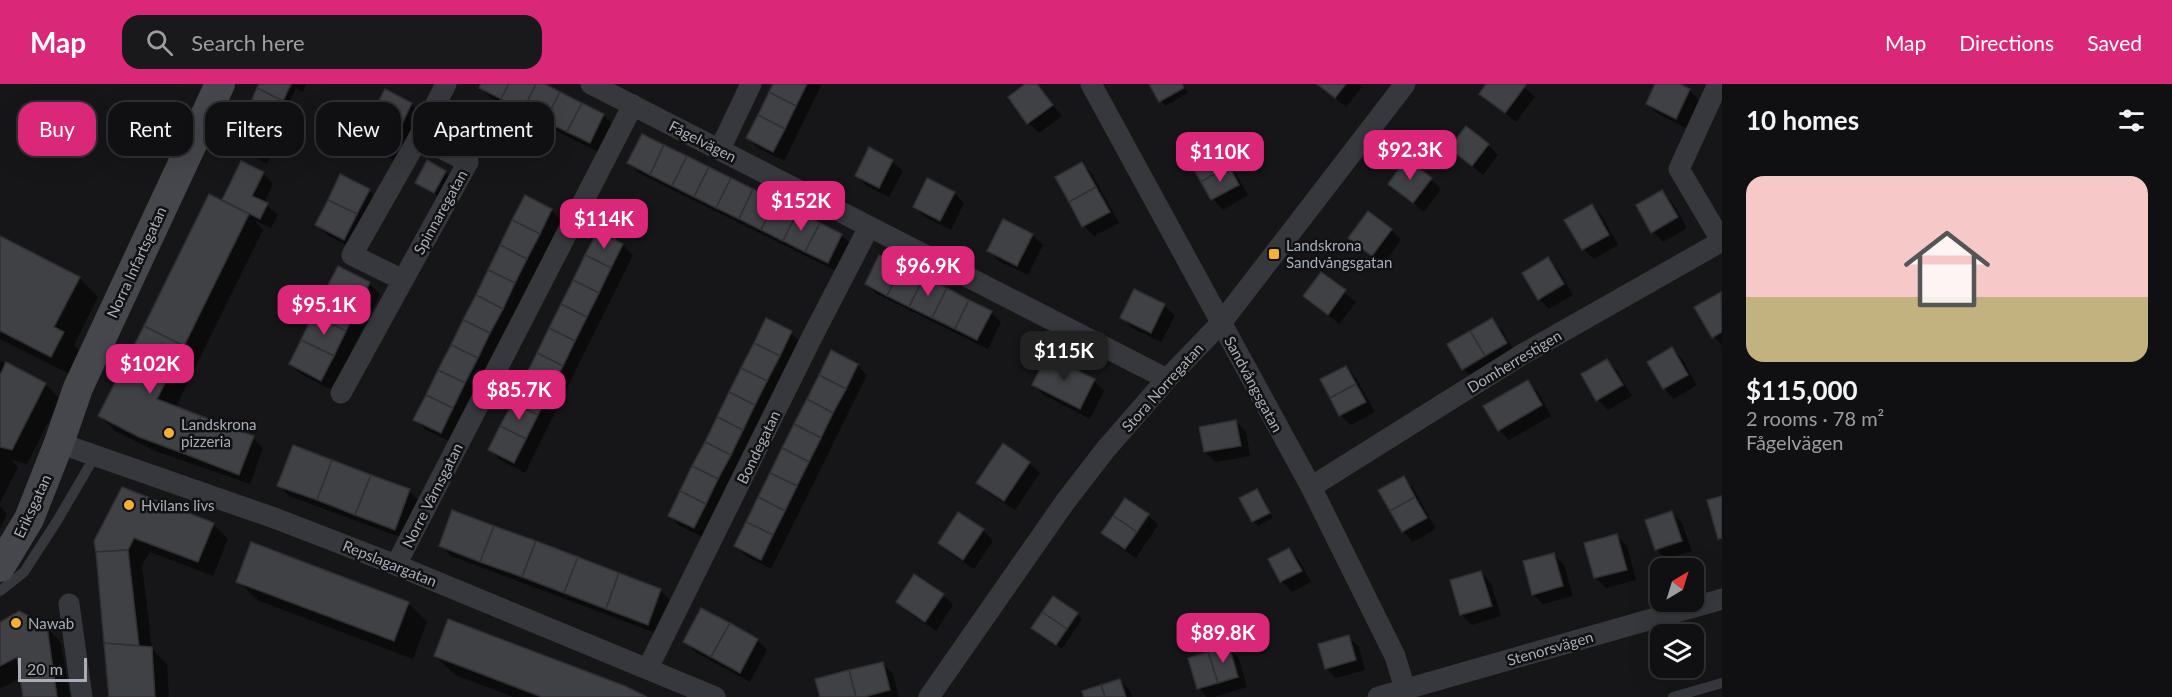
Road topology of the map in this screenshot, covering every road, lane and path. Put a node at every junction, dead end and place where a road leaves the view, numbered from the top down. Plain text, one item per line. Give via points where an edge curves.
1 (220, 84) edge
2 (446, 84) edge
3 (591, 84) edge
4 (751, 84) edge
5 (1091, 84) edge
6 (1405, 84) edge
7 (1718, 84) edge
8 (437, 102) edge
9 (633, 105) junction
10 (413, 147) edge
11 (720, 149) junction
12 (457, 156) edge
13 (870, 226) junction
14 (1722, 242) edge
15 (403, 280) junction
16 (1221, 323) junction
17 (1167, 379) junction
18 (341, 393) dead end
19 (59, 443) junction
20 (94, 456) junction
21 (1311, 487) junction
22 (396, 565) junction
23 (0, 567) edge
24 (0, 591) edge
25 (1722, 599) edge
26 (69, 604) dead end
27 (648, 668) junction
28 (1722, 683) edge
29 (1405, 689) junction
30 (82, 697) edge
31 (715, 697) edge
32 (929, 697) edge
33 (1378, 697) edge
34 (1673, 697) edge

1 - 19 street, Norra Infartsgatan via 78,388
2 - 8 street
3 - 9 street, Fågelvägen
4 - 11 street
5 - 16 street, Sandvångsgatan
6 - 16 street, Stora Norregatan
7 - 14 street, Domherrestigen via 1679,169
9 - 11 street, Fågelvägen
9 - 22 street, Norre Värnsgatan
10 - 15 street via 352,255
11 - 13 street, Fågelvägen
12 - 15 street, Spinnaregatan via 468,162
13 - 17 street, Fågelvägen
13 - 27 street, Bondegatan
14 - 21 street, Domherrestigen via 1523,354
15 - 18 street, Spinnaregatan
16 - 17 street, Stora Norregatan
16 - 21 street, Sandvångsgatan
17 - 32 street, Stora Norregatan via 1065,502
19 - 20 street, Repslagargatan
19 - 23 street, Eriksgatan via 29,519
20 - 22 street, Repslagargatan
20 - 24 lane via 24,572
21 - 29 street, Sandvångsgatan via 1395,656
22 - 27 street, Repslagargatan
25 - 29 street, Stenorsvägen
26 - 30 street
27 - 31 street, Repslagargatan
28 - 34 lane
29 - 33 street, Stenorsvägen

